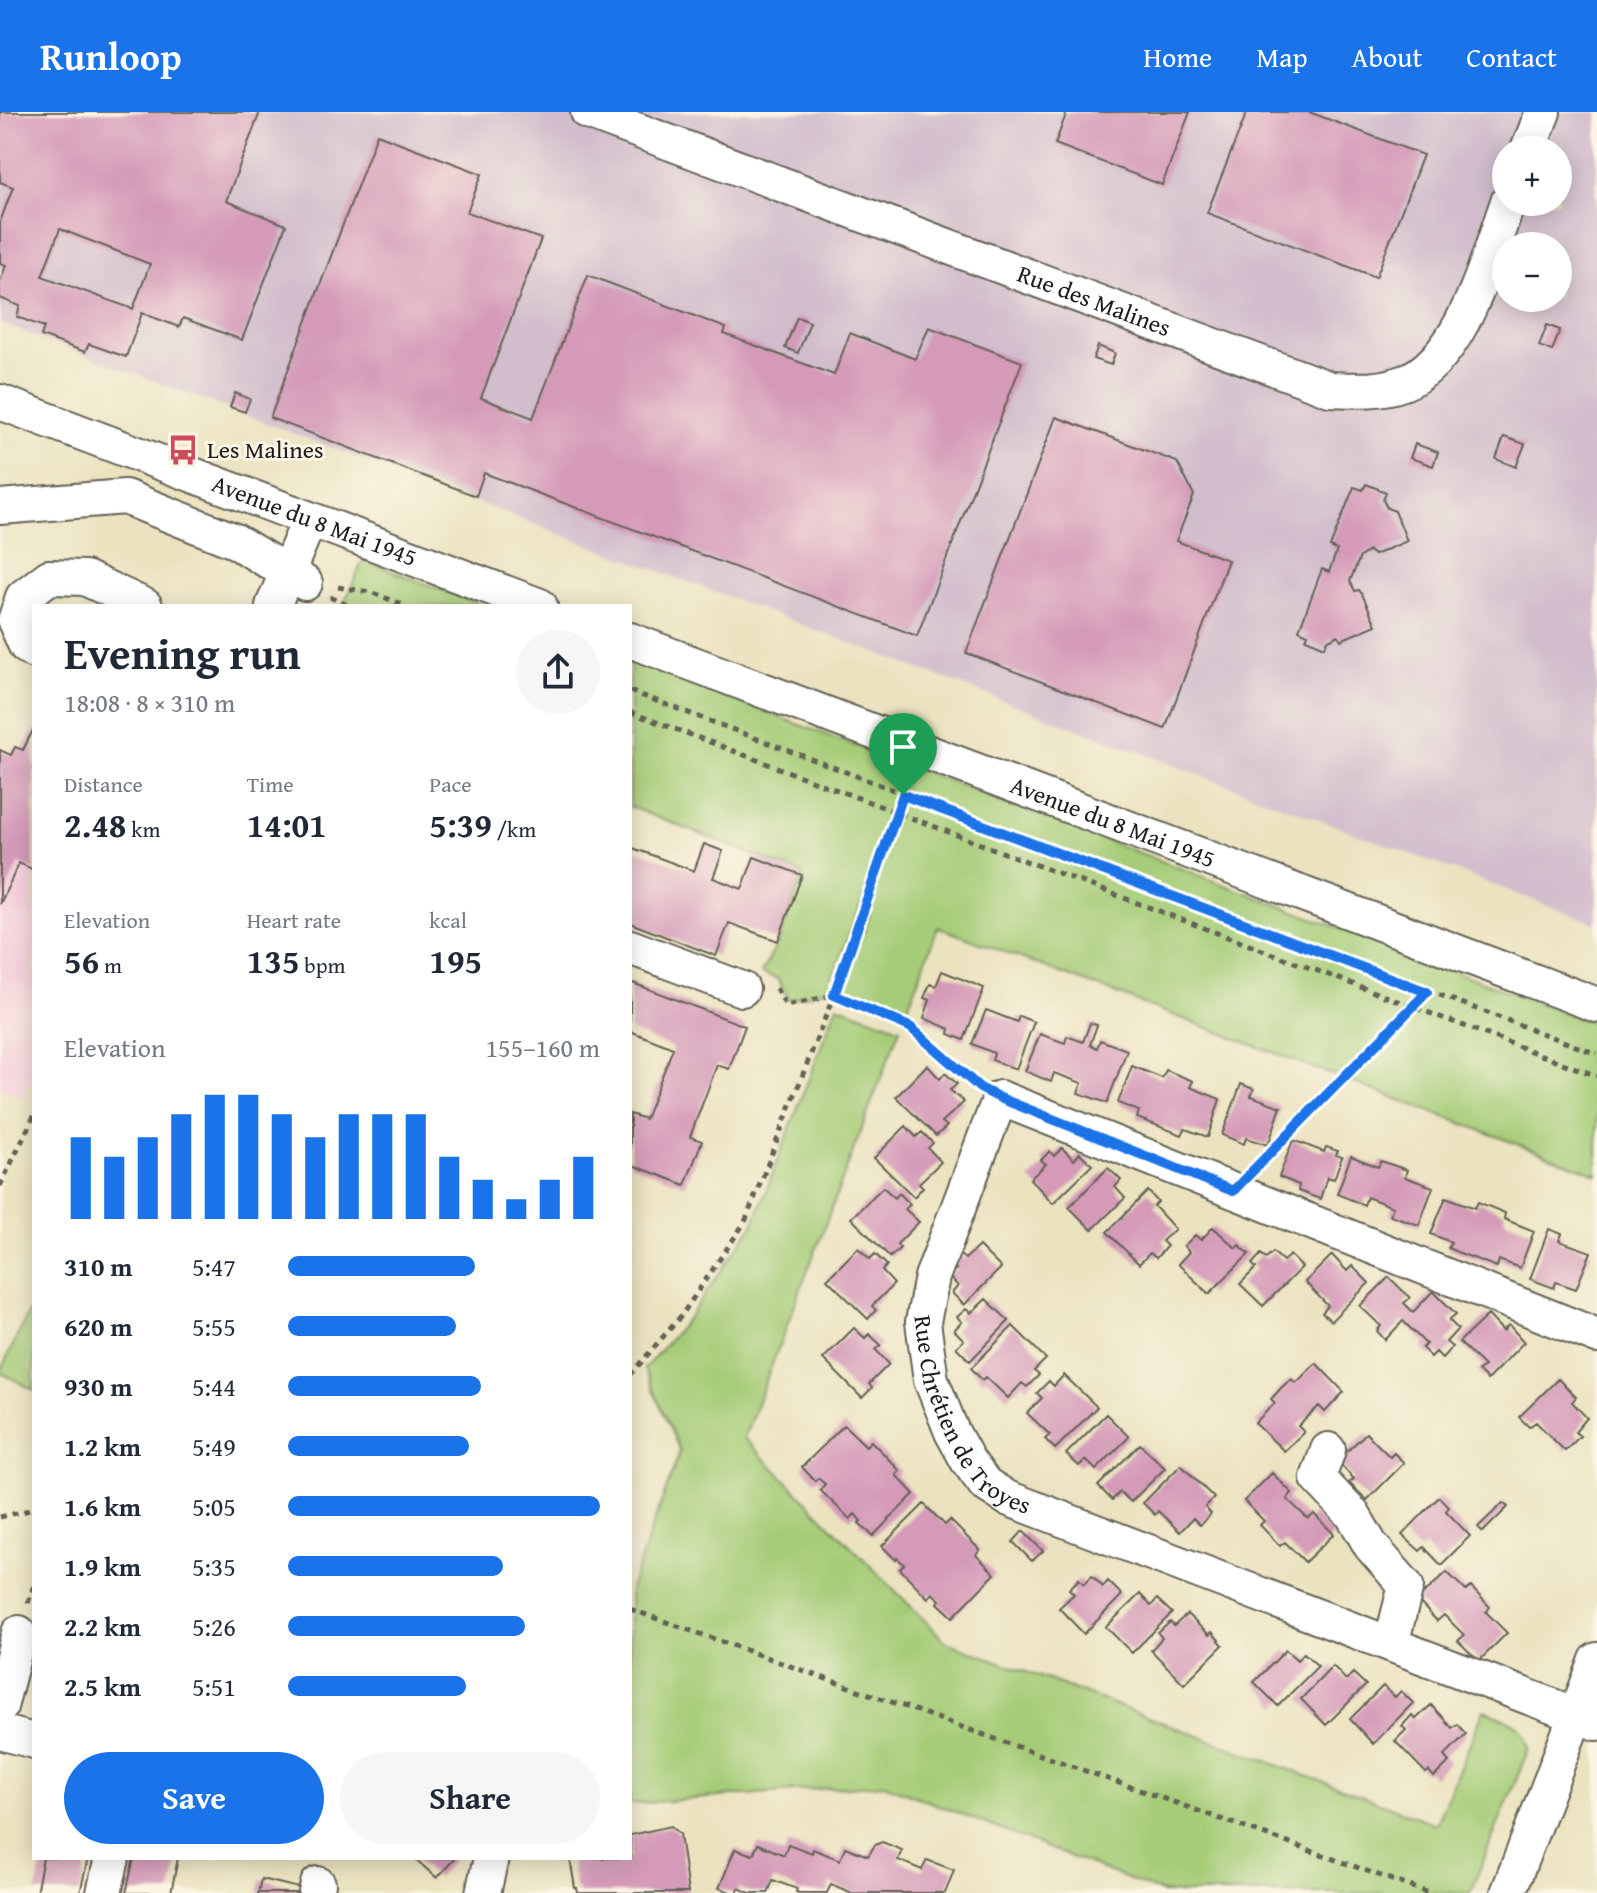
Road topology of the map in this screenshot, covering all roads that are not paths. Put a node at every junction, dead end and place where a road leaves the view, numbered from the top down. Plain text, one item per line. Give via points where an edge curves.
1 (588, 112) edge
2 (1543, 112) edge
3 (1534, 136) edge
4 (1503, 216) edge
5 (0, 402) edge
6 (0, 507) edge
7 (309, 521) junction
8 (296, 579) junction
9 (141, 604) edge
10 (275, 604) edge
11 (535, 604) edge
12 (632, 641) edge
13 (32, 650) edge
14 (632, 948) edge
15 (742, 989) road end
16 (1597, 1005) edge
17 (1597, 1336) edge
18 (1328, 1450) dead end
19 (19, 1633) dead end
20 (1391, 1644) junction
21 (1597, 1660) edge
22 (0, 1707) edge
23 (1587, 1719) edge
24 (0, 1732) edge
25 (32, 1740) edge
26 (112, 1860) edge
27 (491, 1860) edge
28 (104, 1893) edge
29 (483, 1893) edge
30 (1508, 1893) edge

1 - 4 street, Rue des Malines via 1330,389 1369,390 1404,382 1434,362 1460,329
2 - 3 street
5 - 7 street, Avenue du 8 Mai 1945
6 - 8 street via 125,497 235,541
7 - 8 street
7 - 11 street, Avenue du 8 Mai 1945
8 - 10 street
9 - 13 street via 85,578 49,577 23,597 15,621
12 - 16 street, Avenue du 8 Mai 1945
14 - 15 street
17 - 20 street, Rue Chrétien de Troyes via 1000,1098 932,1277 923,1322 931,1380 968,1461 985,1484 1007,1498
18 - 20 street via 1318,1478 1406,1586
19 - 22 street
20 - 23 street, Rue Chrétien de Troyes
21 - 23 street
23 - 30 street
24 - 25 street
26 - 28 street
27 - 29 street

